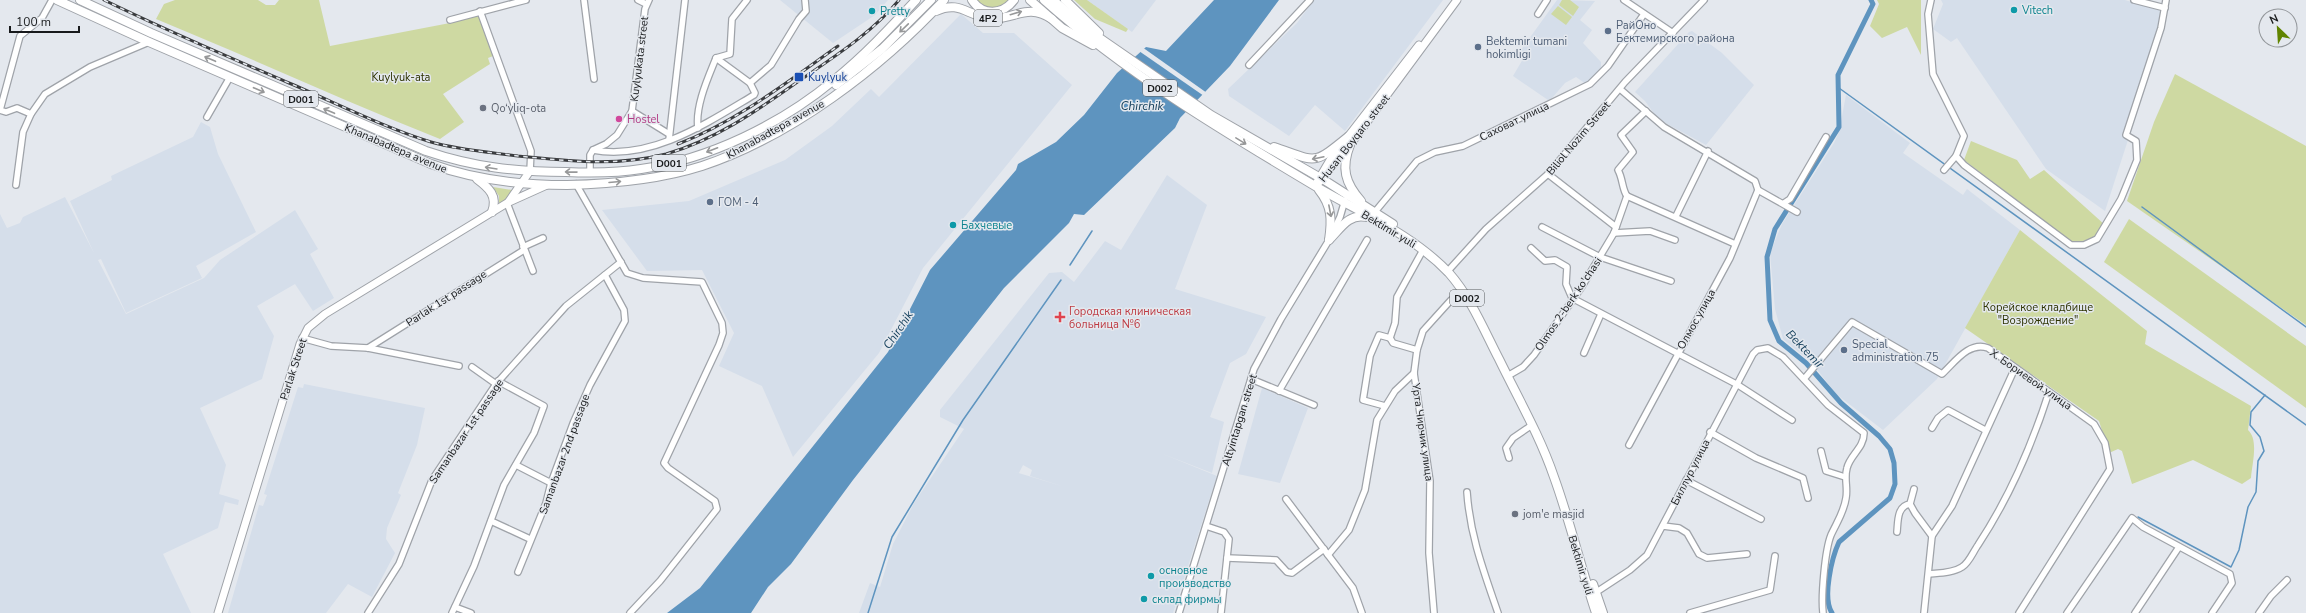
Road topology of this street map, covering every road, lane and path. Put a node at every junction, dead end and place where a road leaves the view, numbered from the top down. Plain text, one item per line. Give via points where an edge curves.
1 (52, 0) edge
2 (57, 0) edge
3 (80, 0) edge
4 (526, 0) edge
5 (584, 0) edge
6 (638, 0) edge
7 (685, 0) edge
8 (747, 0) edge
9 (805, 0) edge
10 (916, 0) edge
11 (931, 0) edge
12 (944, 0) edge
13 (972, 0) edge
14 (1014, 0) edge
15 (1030, 0) edge
16 (1044, 0) edge
17 (1053, 0) edge
18 (1065, 0) edge
19 (1310, 0) edge
20 (1451, 0) edge
21 (1457, 0) edge
22 (1546, 0) edge
23 (1624, 0) edge
24 (1704, 0) edge
25 (1931, 0) edge
26 (2134, 0) edge
27 (2166, 0) edge
28 (648, 2) edge
29 (2164, 8) junction
30 (480, 11) junction
31 (1065, 14) junction
32 (1538, 14) dead end
33 (1644, 14) junction
34 (927, 18) junction
35 (1052, 19) junction
36 (450, 20) dead end
37 (1673, 33) junction
38 (149, 42) junction
39 (1115, 52) junction
40 (716, 58) junction
41 (1249, 65) dead end
42 (233, 69) junction
43 (230, 77) junction
44 (594, 79) dead end
45 (750, 83) junction
46 (1620, 89) junction
47 (797, 107) junction
48 (632, 110) junction
49 (1646, 111) junction
50 (31, 114) junction
51 (207, 117) dead end
52 (1209, 118) junction
53 (698, 128) junction
54 (669, 134) junction
55 (1349, 136) junction
56 (1826, 137) dead end
57 (669, 140) junction
58 (1255, 141) junction
59 (1350, 145) junction
60 (593, 150) junction
61 (1708, 151) junction
62 (1954, 158) junction
63 (1944, 170) dead end
64 (530, 172) junction
65 (590, 172) junction
66 (1548, 174) junction
67 (474, 178) junction
68 (1321, 178) junction
69 (520, 183) junction
70 (548, 184) junction
71 (576, 184) junction
72 (16, 185) dead end
73 (1316, 186) junction
74 (1758, 190) junction
75 (1627, 196) junction
76 (1345, 199) junction
77 (507, 203) junction
78 (1786, 204) junction
79 (1367, 208) junction
80 (492, 212) junction
81 (1797, 212) dead end
82 (1374, 216) junction
83 (1676, 216) junction
84 (1542, 227) dead end
85 (1615, 230) junction
86 (543, 238) dead end
87 (1329, 240) junction
88 (1366, 240) dead end
89 (1675, 240) dead end
90 (1735, 244) junction
91 (523, 248) junction
92 (1531, 248) dead end
93 (1423, 250) junction
94 (1600, 256) junction
95 (621, 262) junction
96 (1449, 270) junction
97 (534, 271) dead end
98 (605, 275) junction
99 (1671, 281) dead end
100 (1463, 292) junction
101 (1572, 298) junction
102 (1601, 314) junction
103 (302, 338) junction
104 (1390, 338) junction
105 (368, 348) junction
106 (1417, 350) junction
107 (1584, 353) dead end
108 (1678, 353) junction
109 (459, 366) dead end
110 (472, 367) dead end
111 (2015, 368) junction
112 (1414, 373) junction
113 (1511, 374) junction
114 (1251, 379) junction
115 (1804, 379) junction
116 (497, 382) junction
117 (1738, 385) junction
118 (1279, 391) junction
119 (2049, 392) junction
120 (1314, 406) dead end
121 (1385, 406) junction
122 (1792, 420) dead end
123 (1532, 425) junction
124 (1932, 428) dead end
125 (1985, 430) junction
126 (1710, 432) junction
127 (1629, 445) dead end
128 (1821, 451) dead end
129 (1509, 458) dead end
130 (516, 465) junction
131 (1845, 477) junction
132 (1686, 480) junction
133 (551, 483) junction
134 (1914, 489) dead end
135 (1467, 492) dead end
136 (1808, 498) dead end
137 (1286, 499) dead end
138 (1910, 504) junction
139 (1761, 519) dead end
140 (491, 521) junction
141 (1206, 526) junction
142 (1663, 526) junction
143 (1897, 532) dead end
144 (1932, 536) junction
145 (530, 540) junction
146 (2179, 547) junction
147 (1324, 549) junction
148 (1747, 554) dead end
149 (1328, 555) junction
150 (1775, 556) dead end
151 (1227, 558) junction
152 (518, 572) dead end
153 (1929, 574) junction
154 (2287, 580) dead end
155 (1595, 593) junction
156 (455, 607) junction
157 (218, 613) edge
158 (368, 613) edge
159 (452, 613) edge
160 (471, 613) edge
161 (630, 613) edge
162 (1179, 613) edge
163 (1221, 613) edge
164 (1362, 613) edge
165 (1434, 613) edge
166 (1493, 613) edge
167 (1498, 613) edge
168 (1596, 613) edge
169 (1603, 613) edge
170 (1690, 613) edge
171 (1823, 613) edge
172 (1924, 613) edge
173 (2019, 613) edge
174 (2067, 613) edge
175 (2135, 613) edge
176 (2212, 613) edge
177 (2259, 613) edge

1 - 50 street via 42,18 20,36 0,110 6,112 17,108
2 - 38 highway, Khanabadtepa avenue / D001
42 -> 3 highway, Khanabadtepa avenue / D001
4 - 30 street
5 - 44 street
6 - 28 street
7 - 54 street
8 - 40 street via 732,19 730,54
9 - 45 street via 806,11 771,65
10 - 47 highway, Khanabadtepa avenue / D001 via 852,65
11 -> 47 highway via 862,66 838,84
12 - 34 highway, Khanabadtepa avenue / D001
13 - 14 highway via 982,9 991,12 1004,10
15 - 35 highway
16 - 31 highway, D002
17 - 31 highway, D002
18 - 39 highway
19 - 41 street
20 - 55 main road, Husan Boyqaro street
21 - 59 main road, Husan Boyqaro street
22 - 32 street
23 - 33 street
24 - 37 street, Biliol Nozim Street
25 - 62 street via 1928,14 1933,74 1964,136
26 - 29 street
27 - 29 street
28 - 48 street, Kuylyukata street
29 - 62 street via 2161,28 2126,135 2136,141 2137,160 2121,199 2096,239 2084,245 2071,245
30 - 36 street
30 - 64 street via 531,151
31 - 39 highway, D002
33 - 37 street
33 - 82 street, Саховат улица via 1608,66 1590,84 1463,146 1435,152 1417,161
34 -> 35 highway, 4P2 via 938,10 954,6 988,18 1031,11
71 -> 34 highway, Khanabadtepa avenue / D001 via 631,181 674,174 741,150 836,95 891,52
35 - 39 highway, 4P2 via 1075,36
37 - 46 street, Biliol Nozim Street
38 - 43 highway, Khanabadtepa avenue / D001
38 - 50 street via 90,67 45,94
39 - 52 highway, Bektimir yuli / D002
40 - 45 street
40 - 53 street via 698,113
42 - 43 highway
64 -> 42 highway, Khanabadtepa avenue / D001 via 481,166 426,151
43 - 51 street
43 -> 67 highway, Khanabadtepa avenue / D001 via 431,164
45 - 53 street via 756,93 754,95
46 - 49 street
46 - 66 street, Biliol Nozim Street
47 -> 65 highway, Khanabadtepa avenue / D001 via 733,141 684,160 643,169
48 - 54 street
48 - 60 street, Kuylyukata street via 617,135
49 - 61 street via 1664,127
49 - 75 street via 1621,135 1633,152 1618,170
50 - 72 street via 23,132
52 - 58 highway, Bektimir yuli / D002
52 -> 73 highway, Bektimir yuli / D002
53 - 57 street
54 - 57 street
55 -> 58 highway via 1324,156 1314,159
55 - 68 main road, Husan Boyqaro street
56 - 78 street
57 - 60 street via 631,150 608,153
58 - 68 highway, Bektimir yuli / D002
59 - 68 main road, Husan Boyqaro street
59 - 79 highway via 1344,164 1346,177 1354,193
60 - 65 street via 590,155
61 - 74 street via 1755,181
61 - 83 street
62 - 63 street
65 -> 64 highway, Khanabadtepa avenue / D001
64 - 69 main road, Parlak Street
66 - 85 street
66 - 96 street, Biliol Nozim Street via 1486,229
67 - 69 highway, Khanabadtepa avenue / D001
67 - 80 highway via 492,194
68 - 73 main road, Husan Boyqaro street
68 - 76 highway, Bektimir yuli / D002
69 - 70 highway, Khanabadtepa avenue / D001
69 - 77 main road, Parlak Street
70 - 71 highway, Khanabadtepa avenue / D001
70 - 77 main road, Parlak Street
71 - 95 street
73 - 76 highway, Bektimir yuli / D002
73 -> 87 highway via 1330,209 1332,221
74 - 78 street
74 - 90 street, Олмос улица
75 - 83 street
75 - 85 street, Olmos 2-berk ko'chasi
76 - 79 highway, Bektimir yuli / D002
76 - 82 highway, Bektimir yuli / D002
76 - 87 street, Altyintapgan street
77 - 80 main road, Parlak Street
77 - 91 street
78 - 81 street
79 - 82 highway, Bektimir yuli / D002
80 - 103 main road, Parlak Street via 321,317 308,328
82 - 87 highway via 1352,217
82 - 93 highway, Bektimir yuli / D002
82 - 96 highway, Bektimir yuli / D002 via 1410,235
83 - 90 street
84 - 94 street
85 - 89 street via 1650,231
85 - 94 street, Olmos 2-berk ko'chasi
86 - 91 street, Parlak 1st passage
87 - 114 street, Altyintapgan street via 1281,319
88 - 118 street
90 - 108 street, Олмос улица via 1730,258
91 - 97 street
91 - 105 street, Parlak 1st passage
92 - 101 street via 1544,261 1555,260 1567,267 1566,284
93 - 96 highway, Bektimir yuli / D002
93 - 104 street via 1397,297 1395,323
94 - 99 street
94 - 101 street, Olmos 2-berk ko'chasi
95 - 98 street, Samanbazar 1st passage
95 - 161 street via 626,273 635,276 696,280 704,283 723,325 722,336 714,357 664,463 714,501 717,509 660,581
96 - 100 highway, Bektimir yuli / D002
96 - 113 highway, Bektimir yuli / D002 via 1473,300
98 - 116 street, Samanbazar 1st passage via 566,306
98 - 133 street, Samanbazar 2nd passage via 624,310 625,321 590,385
100 - 106 street, Урта Чирчик улица via 1451,300 1423,331
100 - 123 highway, Bektimir yuli / D002
101 - 102 street
101 - 113 street, Olmos 2-berk ko'chasi via 1534,354 1523,367
102 - 107 street
102 - 108 street
103 - 105 street via 330,346
103 - 157 main road, Parlak Street
104 - 106 street via 1393,343
104 - 121 street via 1379,336 1370,356 1363,400
105 - 109 street
106 - 112 street, Урта Чирчик улица
108 - 117 street
108 - 127 street, Олмос улица
110 - 116 street
111 - 115 street, Х. Бориевой улица via 1982,346 1969,349 1942,374 1852,322
111 - 119 street, Х. Бориевой улица
111 - 125 street
112 - 121 street via 1395,391
112 - 165 street, Урта Чирчик улица via 1430,481 1429,553
113 - 155 highway, Bektimir yuli / D002 via 1548,449
114 - 118 street
114 - 141 street, Altyintapgan street
115 - 117 street, Биллур улица via 1774,350 1768,348 1757,350
115 - 131 street via 1828,405 1864,433 1862,443 1847,466
116 - 130 street via 544,406 534,433
116 - 158 street, Samanbazar 1st passage via 432,480 402,558
117 - 122 street
117 - 126 street, Биллур улица
118 - 120 street
119 - 153 street via 2036,434 1986,532 1962,567
119 - 173 street, Х. Бориевой улица via 2097,428 2109,456 2110,469
121 - 149 street via 1374,431 1362,496 1349,530
123 - 129 street via 1508,443 1506,448
123 - 168 highway, Bektimir yuli / D002 via 1554,477
124 - 125 street via 1938,418 1948,410
125 - 144 street via 1952,506
126 - 132 street, Биллур улица
126 - 136 street via 1756,458 1803,478
128 - 131 street via 1826,471
130 - 133 street
130 - 140 street via 504,485
131 - 171 street via 1846,502 1830,536 1821,597
132 - 139 street
132 - 142 street, Биллур улица
133 - 145 street, Samanbazar 2nd passage via 546,503
134 - 138 street
135 - 167 street via 1469,521 1475,547
137 - 147 street
138 - 143 street via 1901,509
138 - 144 street
140 - 145 street
140 - 156 street
141 - 151 street via 1228,535
141 - 162 street, Altyintapgan street
142 - 148 street via 1680,528 1689,536 1699,554 1707,558
142 - 155 street, Биллур улица via 1652,547 1638,564
144 - 153 street
145 - 152 street, Samanbazar 2nd passage
146 - 174 street via 2132,518
146 - 175 street
146 - 176 street via 2232,577 2232,583
147 - 149 street
147 - 151 street via 1292,573 1287,572 1276,560
149 - 164 street via 1353,588
150 - 170 street via 1770,590
151 - 163 street
153 - 172 street
154 - 177 street
155 - 169 highway, Bektimir yuli / D002
156 - 159 street
156 - 160 street
166 - 167 street

